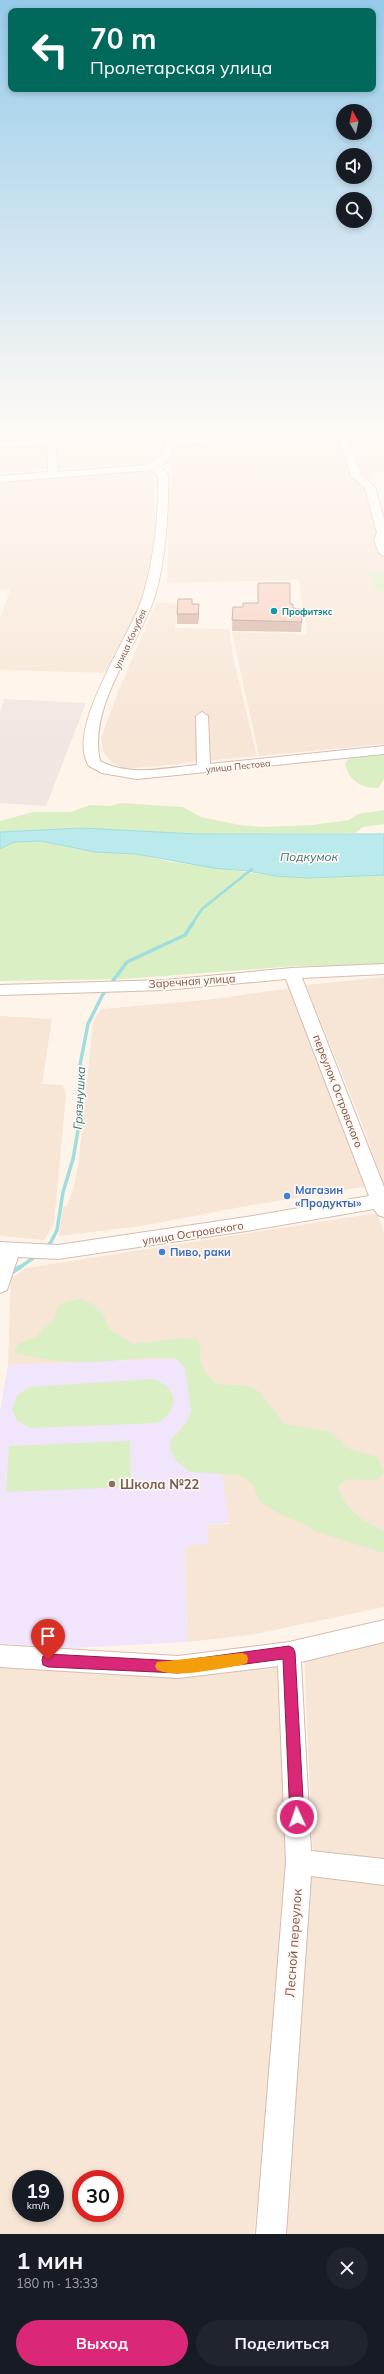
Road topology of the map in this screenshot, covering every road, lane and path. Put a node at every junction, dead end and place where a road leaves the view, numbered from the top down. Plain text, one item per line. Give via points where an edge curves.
1 (160, 533) edge
2 (382, 533) edge
3 (384, 553) edge
4 (202, 716) dead end
5 (384, 750) edge
6 (94, 763) joint
7 (204, 769) junction
8 (384, 969) edge
9 (292, 973) junction
10 (0, 990) edge
11 (383, 1204) edge
12 (7, 1261) edge
13 (384, 1631) edge
14 (289, 1652) junction
15 (0, 1656) edge
16 (299, 1862) junction
17 (384, 1872) edge
18 (271, 2234) edge

1 - 6 street, улица Кочубея via 146,604 94,720 89,744
2 - 3 street via 379,540
4 - 7 street
5 - 7 street, улица Пестова
6 - 7 street, улица Пестова via 108,770 137,776
8 - 9 street, Заречная улица
9 - 10 street, Заречная улица via 165,985
9 - 11 street, переулок Островского
11 - 12 street, улица Островского
13 - 14 street
14 - 15 street via 178,1667
14 - 16 street, Лесной переулок
16 - 17 street
16 - 18 street, Лесной переулок

